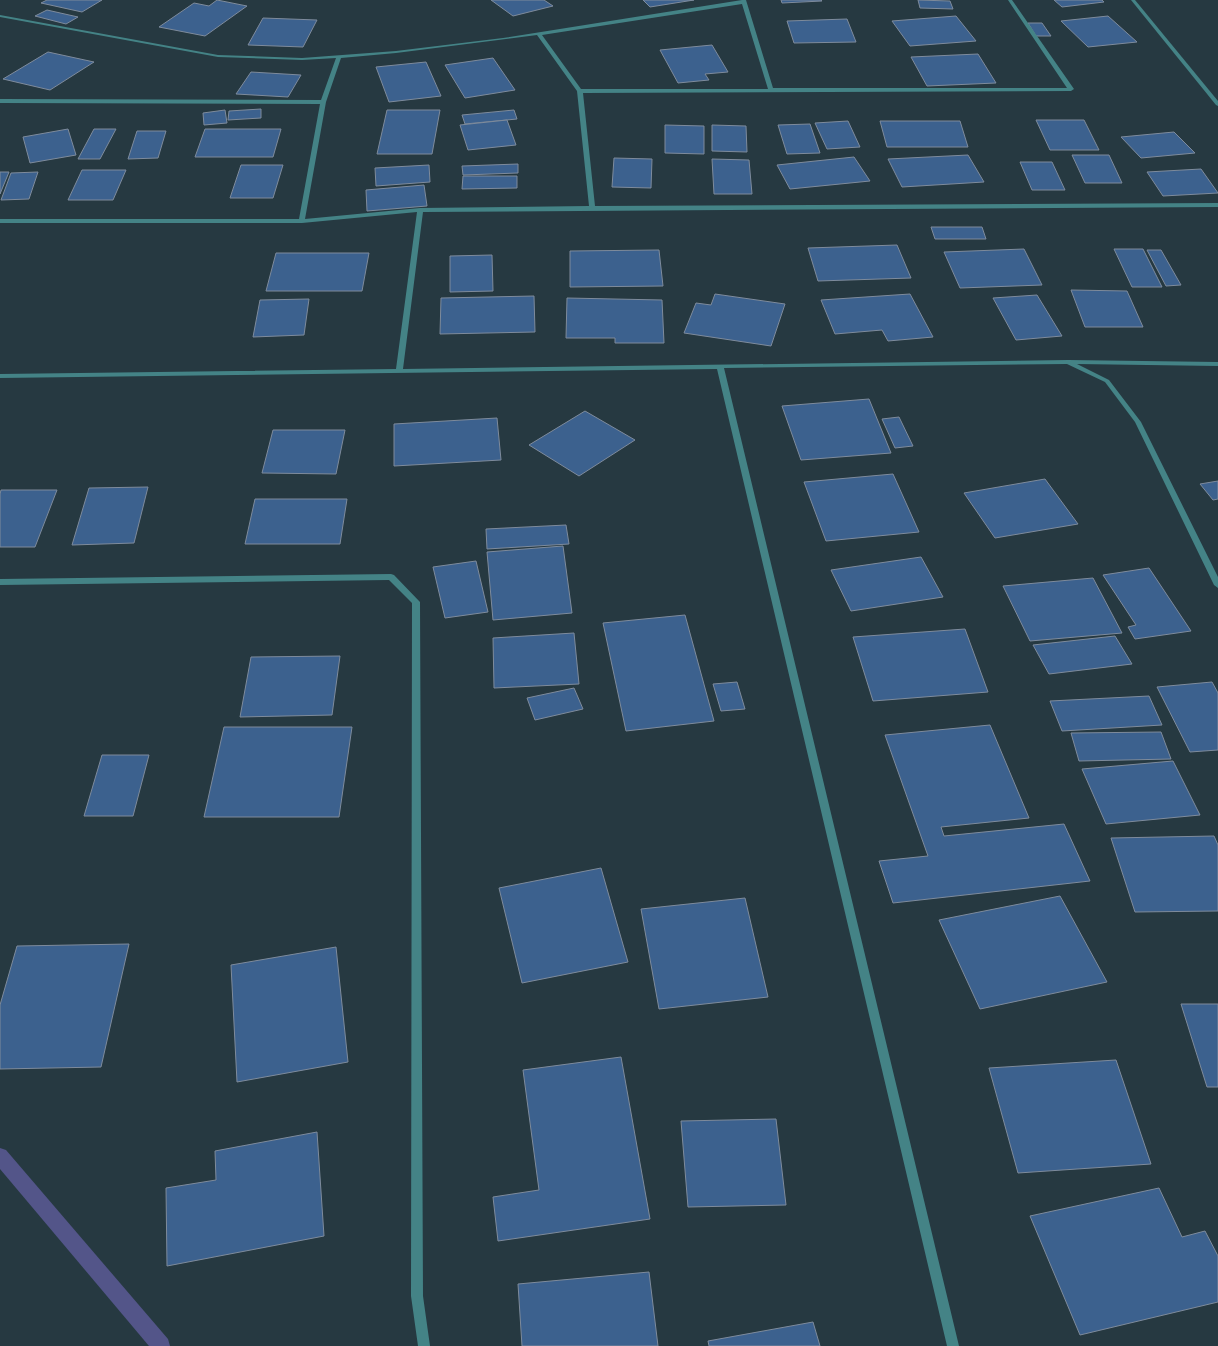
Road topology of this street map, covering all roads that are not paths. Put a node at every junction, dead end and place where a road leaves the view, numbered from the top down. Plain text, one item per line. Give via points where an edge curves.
1 (1010, 0) edge
2 (1133, 0) edge
3 (744, 1) edge
4 (0, 16) edge
5 (538, 33) junction
6 (340, 56) junction
7 (771, 90) junction
8 (580, 91) junction
9 (0, 101) edge
10 (323, 102) junction
11 (1218, 104) edge
12 (1218, 206) edge
13 (592, 208) junction
14 (420, 210) junction
15 (0, 221) edge
16 (302, 221) junction
17 (1068, 362) junction
18 (1218, 364) edge
19 (720, 366) junction
20 (398, 371) junction
21 (0, 376) edge
22 (0, 582) edge
23 (1218, 585) edge
24 (424, 1346) edge
25 (953, 1346) edge

1 - 7 street via 1071,89
2 - 11 street
3 - 5 street
3 - 7 street
4 - 6 street via 218,56 302,59
5 - 6 street via 396,52
5 - 8 street
6 - 10 street
7 - 8 street
8 - 13 street
9 - 10 street
10 - 16 street
12 - 13 street
13 - 14 street
14 - 16 street
14 - 20 street
15 - 16 street
17 - 18 street
17 - 19 street
17 - 23 street via 1107,381 1138,422
19 - 20 street
19 - 25 street
20 - 21 street
22 - 24 street via 390,577 416,602 417,1296

